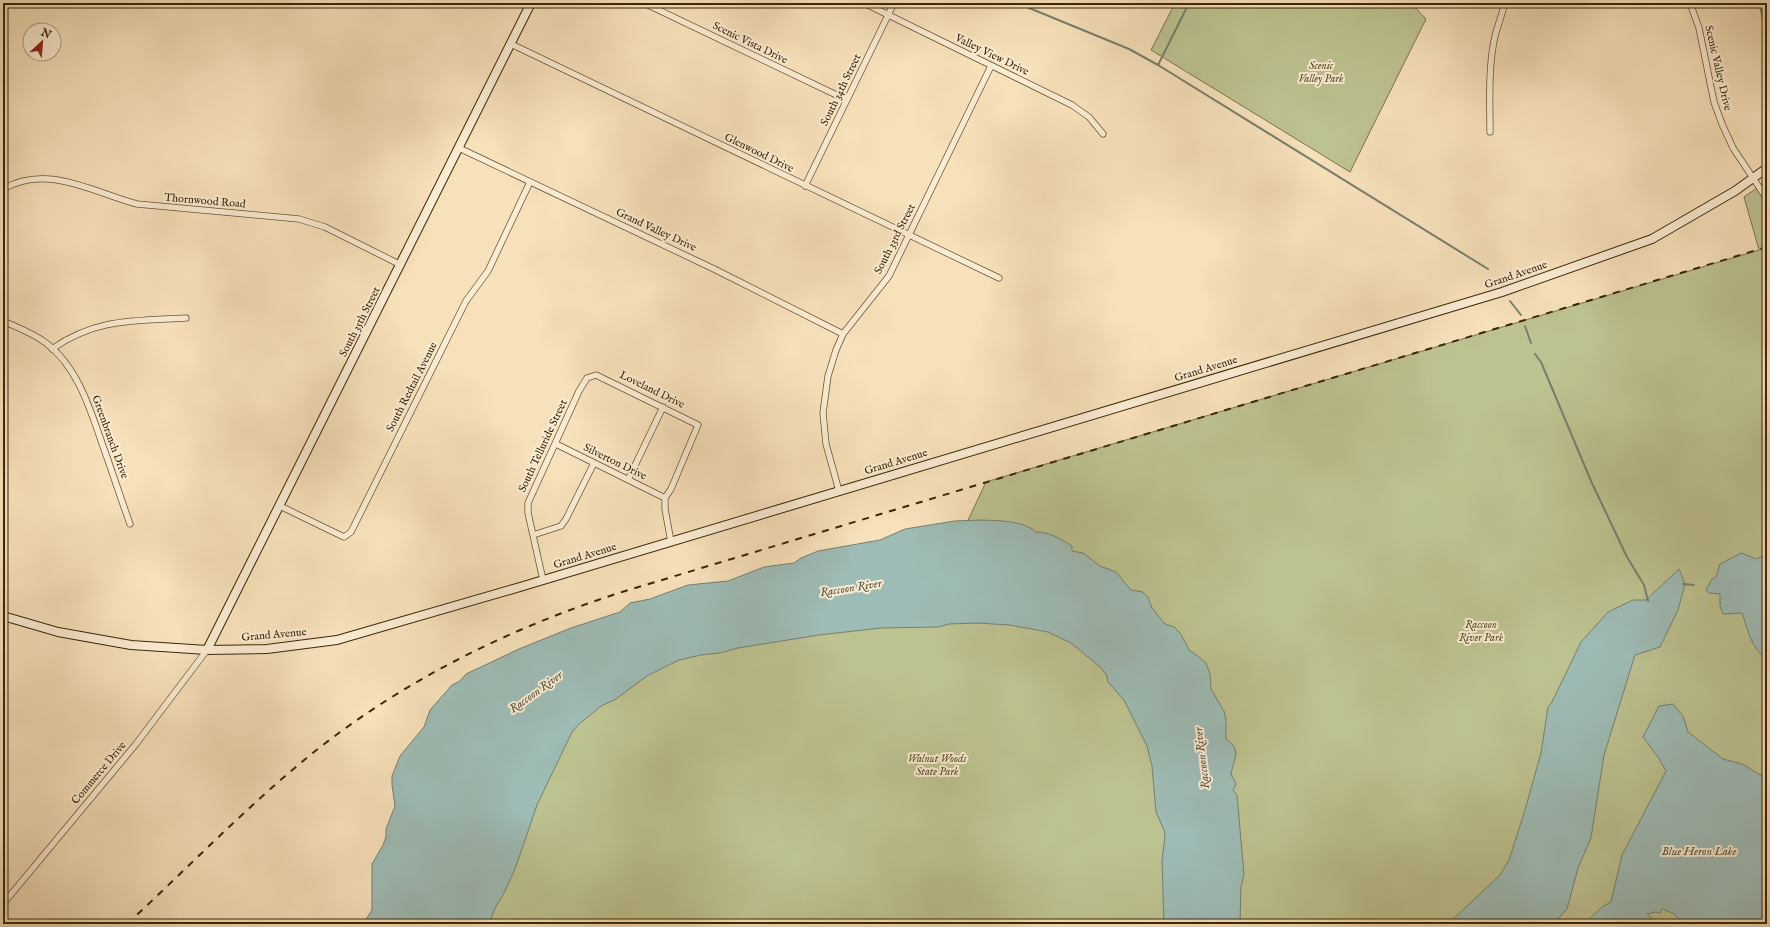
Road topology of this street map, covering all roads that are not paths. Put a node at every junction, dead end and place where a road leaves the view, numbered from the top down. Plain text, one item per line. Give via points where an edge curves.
1 (531, 3) edge
2 (644, 3) edge
3 (864, 3) edge
4 (894, 3) edge
5 (1505, 3) edge
6 (1690, 3) edge
7 (888, 15) junction
8 (511, 44) junction
9 (991, 66) junction
10 (847, 100) junction
11 (1490, 132) dead end
12 (1103, 134) dead end
13 (459, 148) junction
14 (1767, 168) edge
15 (1754, 178) junction
16 (530, 182) junction
17 (806, 186) junction
18 (3, 189) edge
19 (1767, 199) edge
20 (908, 236) junction
21 (401, 265) junction
22 (999, 278) dead end
23 (186, 318) dead end
24 (3, 321) edge
25 (843, 334) junction
26 (52, 349) junction
27 (596, 375) joint
28 (664, 407) junction
29 (556, 444) junction
30 (594, 463) junction
31 (628, 480) junction
32 (839, 491) junction
33 (665, 498) junction
34 (280, 506) junction
35 (130, 524) dead end
36 (533, 535) junction
37 (671, 542) junction
38 (543, 580) junction
39 (3, 616) edge
40 (206, 650) junction
41 (3, 904) edge

1 - 8 main road, South 35th Street
2 - 10 street, Scenic Vista Drive
3 - 7 street, Valley View Drive
4 - 7 street, South 34th Street
5 - 11 street via 1492,56
6 - 15 street, Scenic Valley Drive via 1700,28 1714,102 1722,124 1733,148
7 - 9 street, Valley View Drive
7 - 10 street, South 34th Street
8 - 13 main road, South 35th Street
8 - 17 street, Glenwood Drive
9 - 12 street, Valley View Drive via 1072,105 1088,117
9 - 20 street, South 33rd Street
10 - 17 street, South 34th Street
13 - 16 street, Grand Valley Drive
13 - 21 main road, South 35th Street
14 - 15 main road, Grand Avenue
15 - 19 street, Scenic Valley Drive
15 - 32 main road, Grand Avenue via 1652,239 1509,290
16 - 25 street, Grand Valley Drive via 714,269
16 - 34 street, South Redtail Avenue via 488,271 466,301 351,532 344,537
17 - 20 street, Glenwood Drive
18 - 21 street, Thornwood Road via 27,180 51,179 74,182 137,204 299,219 325,227
20 - 22 street, Glenwood Drive
20 - 25 street, South 33rd Street via 889,276
21 - 34 main road, South 35th Street
23 - 26 street via 102,324 76,334
24 - 26 street, Greenbranch Drive via 28,332
25 - 32 street, South 33rd Street via 828,376 823,413 826,444
26 - 35 street, Greenbranch Drive via 72,373 87,400
27 - 28 street, Loveland Drive
27 - 29 street, South Telluride Street via 588,378 579,391
28 - 31 street
28 - 33 street, Loveland Drive via 698,425
29 - 30 street, Silverton Drive
29 - 36 street, South Telluride Street via 528,503
30 - 31 street, Silverton Drive
30 - 36 street via 561,526
31 - 33 street, Silverton Drive
32 - 37 main road, Grand Avenue
33 - 37 street
34 - 40 main road, South 35th Street
36 - 38 street, South Telluride Street
37 - 38 main road, Grand Avenue
38 - 40 main road, Grand Avenue via 337,640 267,649
39 - 40 main road, Grand Avenue via 58,632 131,645
40 - 41 street, Commerce Drive via 136,744

